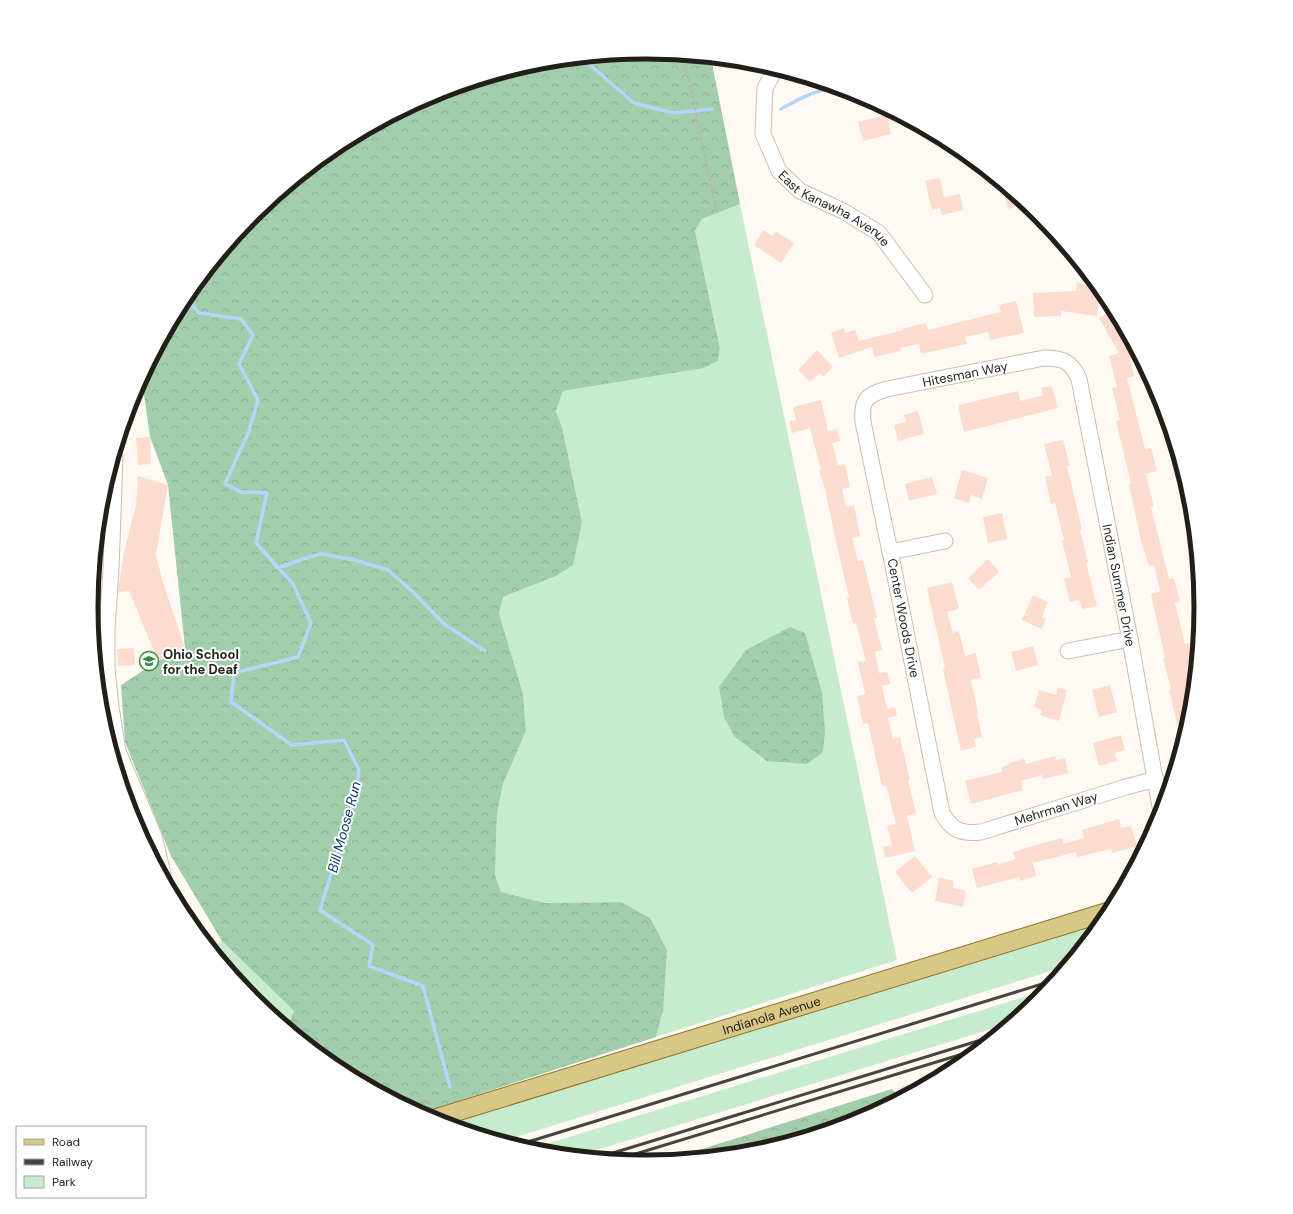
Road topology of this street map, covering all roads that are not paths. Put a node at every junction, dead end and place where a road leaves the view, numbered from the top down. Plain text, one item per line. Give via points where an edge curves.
1 (774, 75) edge
2 (925, 295) dead end
3 (1068, 362) joint
4 (864, 400) joint
5 (113, 481) edge
6 (945, 541) dead end
7 (890, 552) junction
8 (1130, 639) junction
9 (1068, 652) dead end
10 (1156, 779) junction
11 (1159, 801) edge
12 (956, 830) joint
13 (159, 856) edge
14 (1100, 914) edge
15 (444, 1116) edge

1 - 2 street, East Kanawha Avenue via 765,88 763,134 779,171 800,191 843,211 879,233
3 - 4 street, Hitesman Way via 1044,358 887,389 874,393
3 - 8 street, Indian Summer Drive via 1075,369 1079,379
4 - 7 street, Center Woods Drive via 863,422
5 - 13 street via 111,569 106,629 111,707 118,751 154,836
6 - 7 street
7 - 12 street, Center Woods Drive via 942,814
8 - 9 street
8 - 10 street, Indian Summer Drive
10 - 11 street, Indian Summer Drive
10 - 12 street, Mehrman Way via 981,832
14 - 15 main road, Indianola Avenue

